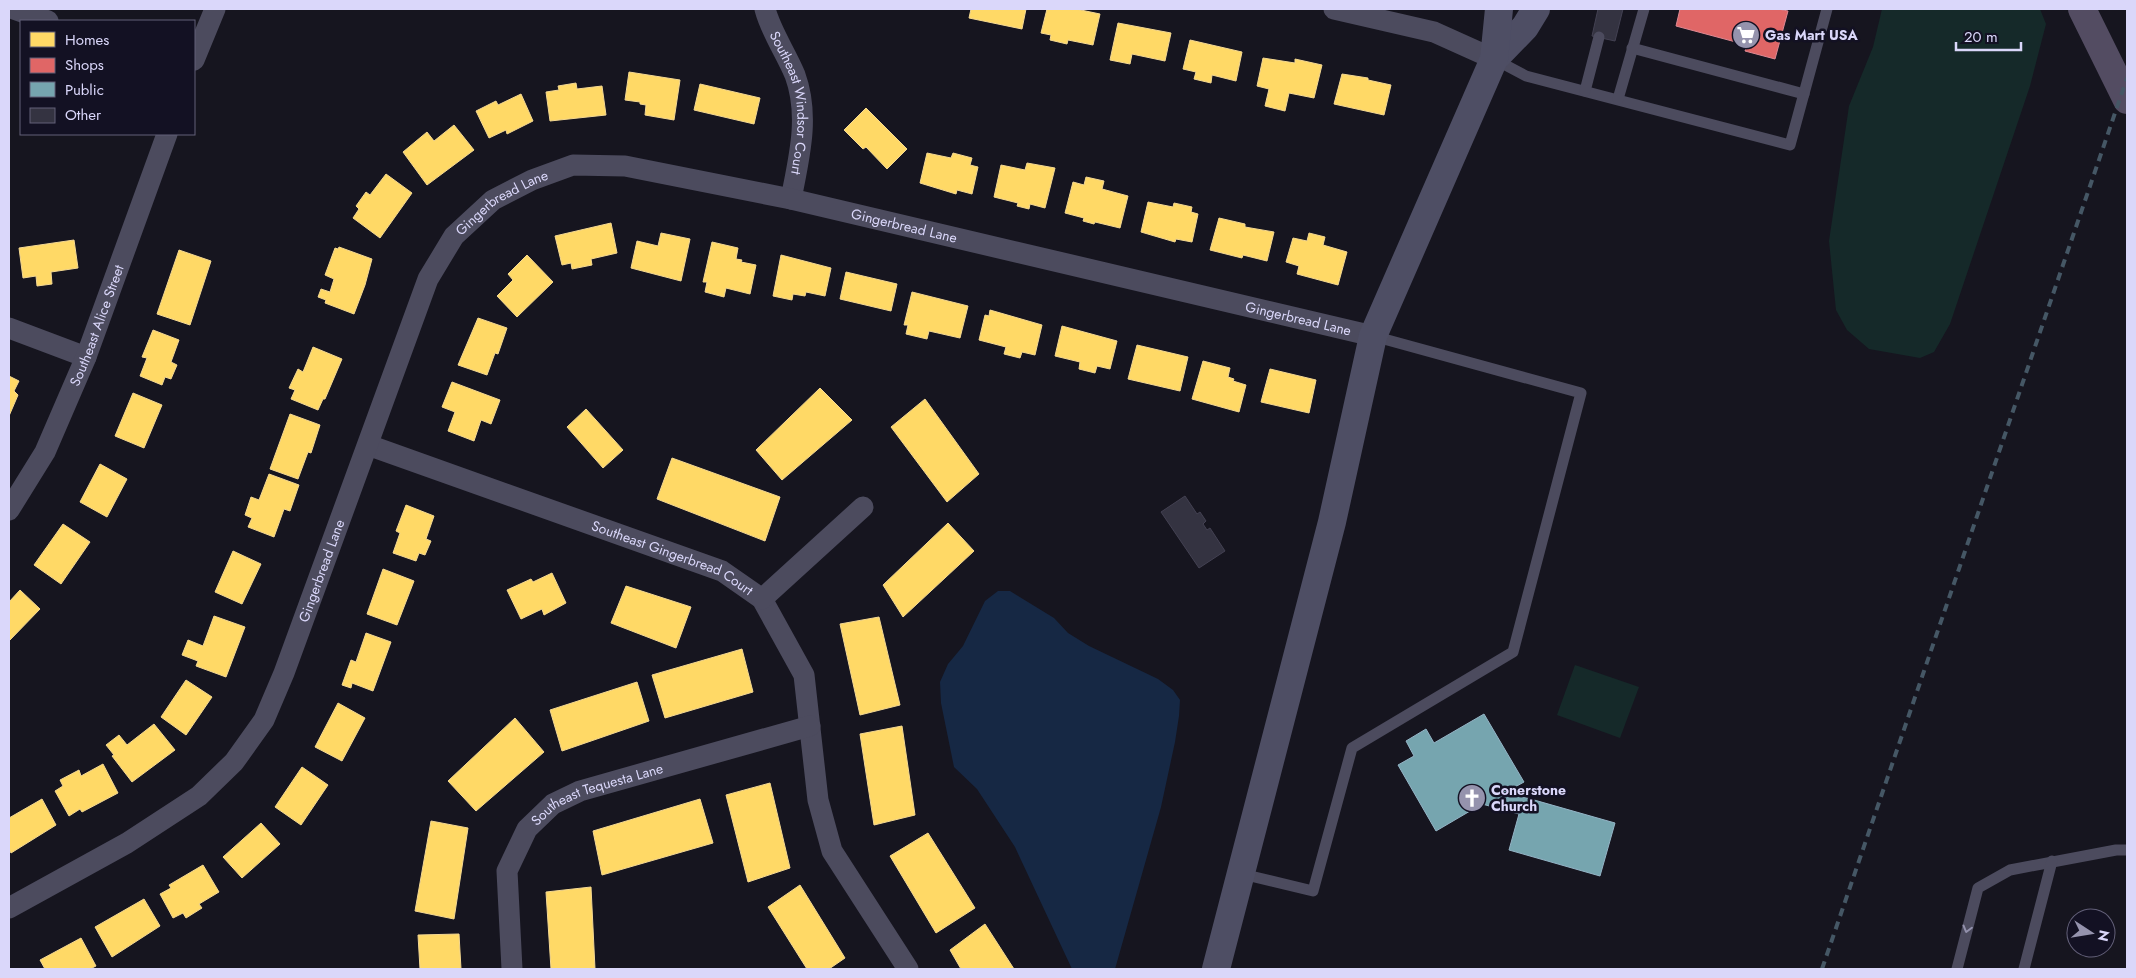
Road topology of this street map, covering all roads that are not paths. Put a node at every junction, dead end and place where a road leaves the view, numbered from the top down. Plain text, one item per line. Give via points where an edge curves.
1 (14, 9) edge
2 (215, 9) edge
3 (765, 9) edge
4 (1334, 9) edge
5 (1499, 9) edge
6 (1536, 9) edge
7 (1644, 9) edge
8 (1827, 9) edge
9 (2082, 9) edge
10 (45, 20) edge
11 (1599, 37) dead end
12 (1632, 48) junction
13 (195, 58) edge
14 (1494, 59) junction
15 (1585, 92) junction
16 (1804, 94) junction
17 (1618, 99) junction
18 (2127, 100) edge
19 (167, 135) edge
20 (792, 199) junction
21 (9, 328) edge
22 (1373, 336) junction
23 (86, 357) junction
24 (368, 445) junction
25 (863, 507) dead end
26 (9, 510) edge
27 (762, 599) junction
28 (810, 726) junction
29 (2127, 850) edge
30 (2052, 861) junction
31 (1242, 874) junction
32 (9, 908) edge
33 (512, 969) edge
34 (908, 969) edge
35 (1216, 969) edge
36 (1957, 969) edge
37 (2024, 969) edge

1 - 10 street
2 - 13 street
3 - 20 street, Southeast Windsor Court via 795,76 801,102 803,138
4 - 14 street via 1434,32
5 - 14 main road
6 - 14 main road via 1525,27
7 - 12 lane
8 - 16 lane
9 - 18 main road
11 - 15 lane
12 - 16 lane
12 - 17 lane
14 - 15 lane via 1526,76
14 - 22 main road
15 - 17 lane
16 - 17 lane via 1790,145
19 - 23 street, Southeast Alice Street
20 - 22 street, Gingerbread Lane
20 - 24 street, Gingerbread Lane via 625,166 573,165 532,180 493,200 454,236 428,279
21 - 23 street
22 - 31 main road via 1332,522
22 - 31 lane via 1581,393 1513,652 1352,748 1313,891
23 - 26 street, Southeast Alice Street via 45,452
24 - 27 street, Southeast Gingerbread Court via 722,571
24 - 32 street, Gingerbread Lane via 284,673 264,720 234,762 199,796 127,842
25 - 27 street
27 - 28 street, Southeast Gingerbread Court via 804,675
28 - 33 street, Southeast Tequesta Lane via 580,791 553,804 527,828 507,871
28 - 34 street, Southeast Gingerbread Court via 818,800 832,851
29 - 30 lane
30 -> 36 lane via 2010,870 1978,888
30 - 37 lane
31 - 35 main road

